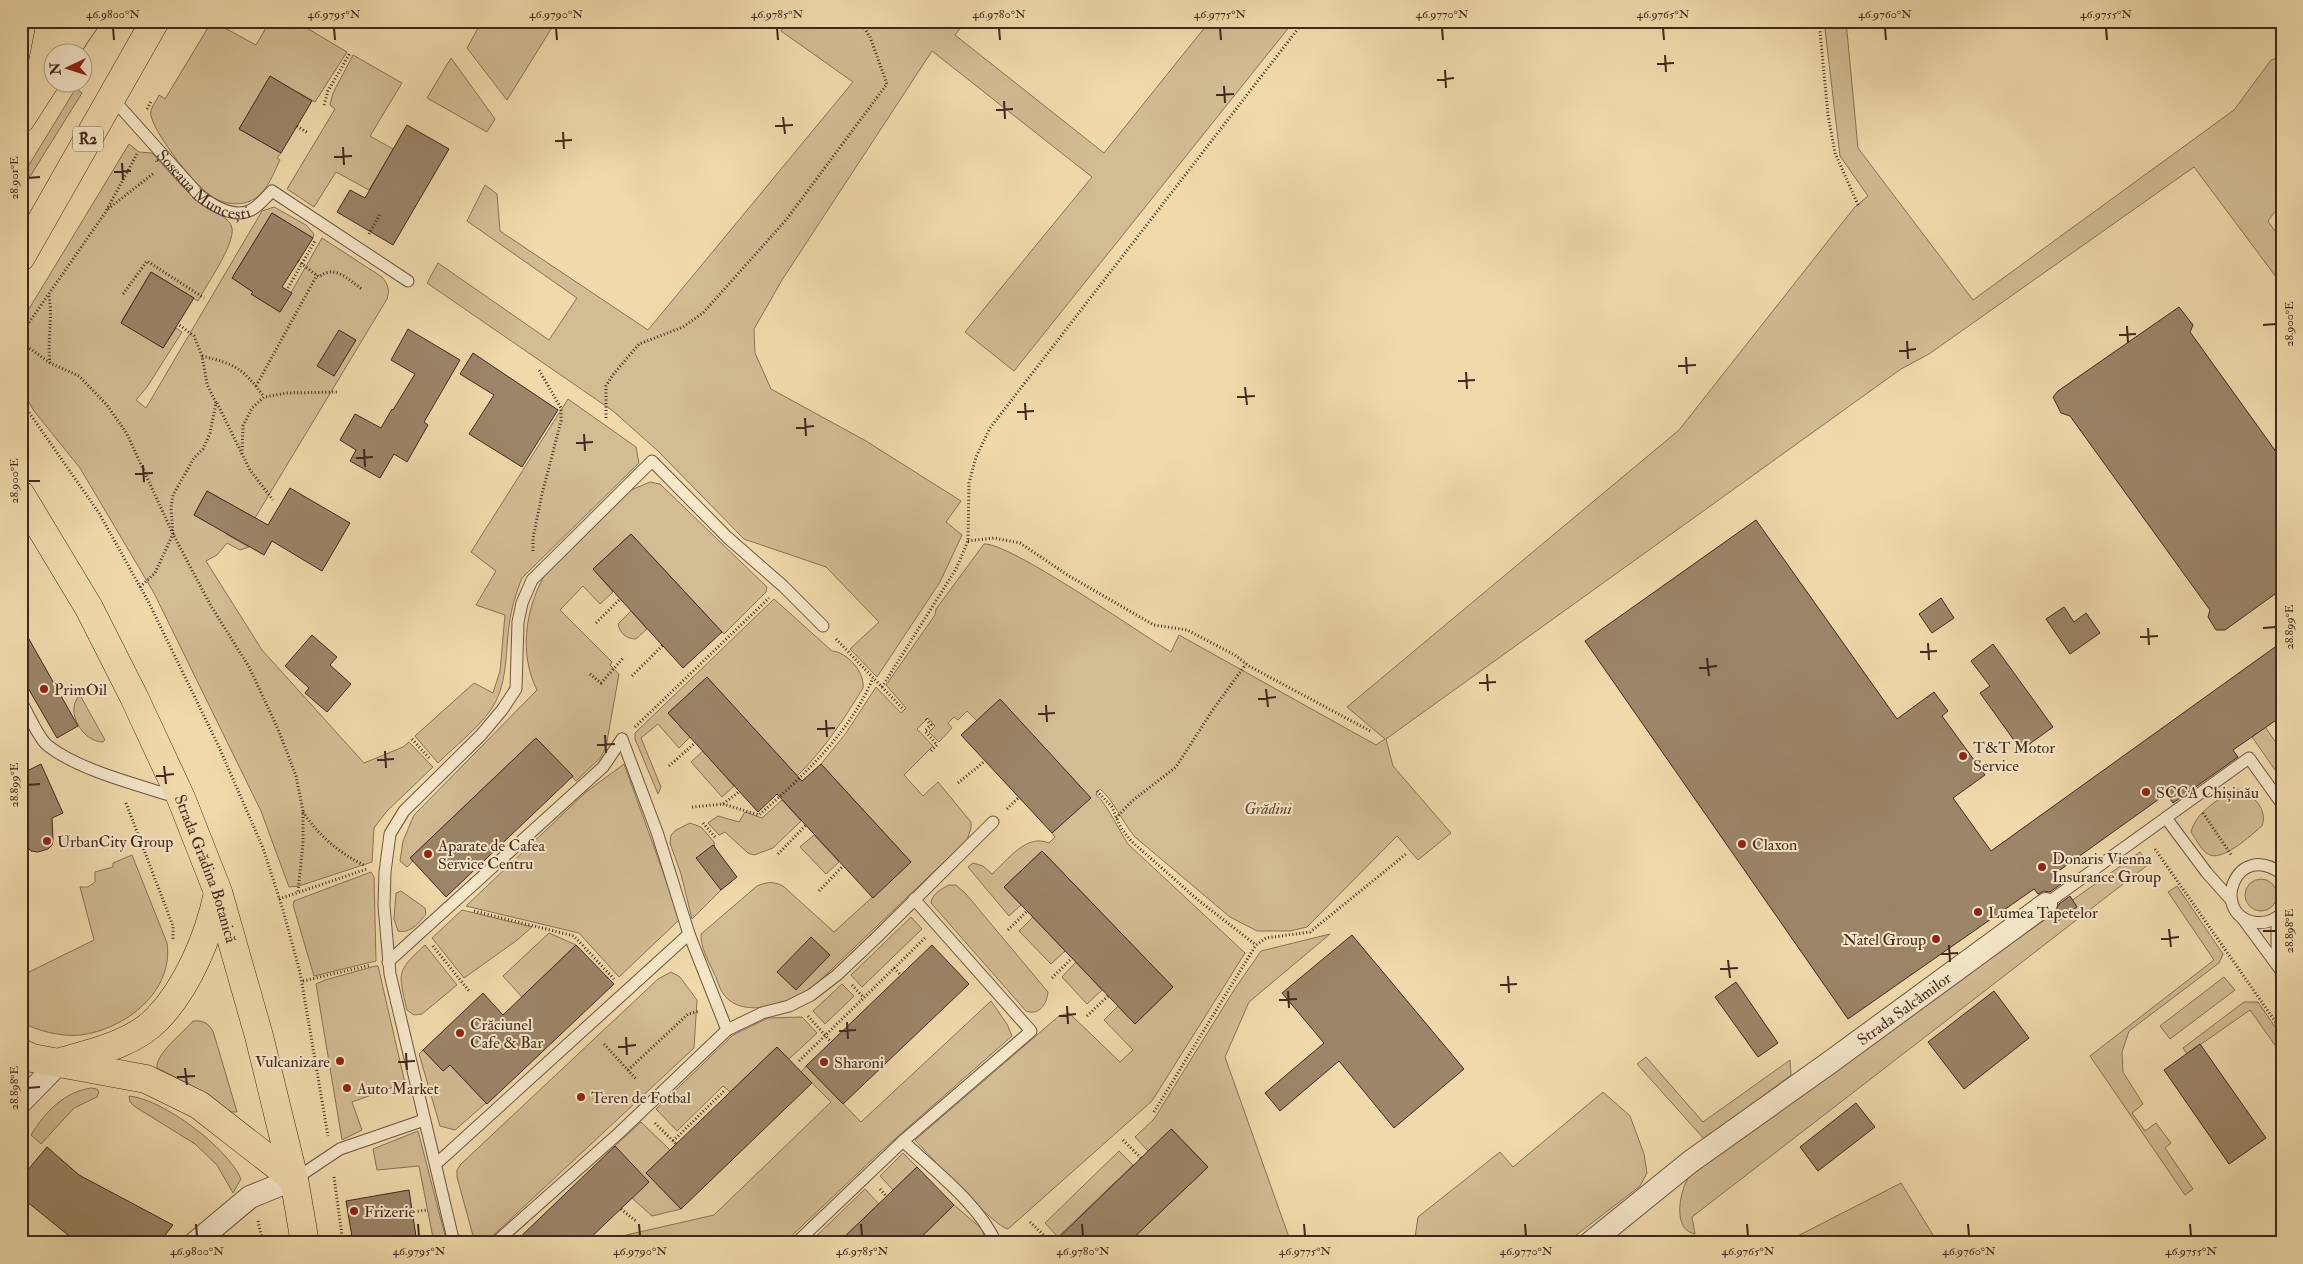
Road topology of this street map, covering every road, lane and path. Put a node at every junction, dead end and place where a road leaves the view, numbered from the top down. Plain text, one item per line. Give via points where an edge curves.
1 (51, 21) edge
2 (85, 21) edge
3 (155, 21) edge
4 (860, 21) edge
5 (1304, 21) edge
6 (1819, 21) edge
7 (71, 42) edge
8 (350, 53) dead end
9 (42, 85) edge
10 (37, 93) junction
11 (112, 97) junction
12 (324, 105) dead end
13 (21, 119) edge
14 (297, 126) dead end
15 (308, 133) dead end
16 (147, 136) junction
17 (173, 165) junction
18 (1859, 207) dead end
19 (106, 211) junction
20 (324, 225) junction
21 (21, 257) edge
22 (298, 262) dead end
23 (302, 264) junction
24 (317, 275) junction
25 (408, 281) dead end
26 (288, 288) dead end
27 (362, 288) dead end
28 (123, 294) dead end
29 (48, 296) junction
30 (204, 298) dead end
31 (178, 324) dead end
32 (21, 334) edge
33 (21, 342) edge
34 (202, 356) junction
35 (50, 363) junction
36 (539, 370) dead end
37 (256, 386) junction
38 (339, 392) dead end
39 (264, 397) junction
40 (21, 401) edge
41 (216, 403) junction
42 (606, 418) dead end
43 (242, 454) junction
44 (21, 495) edge
45 (273, 500) dead end
46 (173, 534) junction
47 (968, 541) junction
48 (532, 580) junction
49 (140, 587) junction
50 (620, 599) dead end
51 (757, 610) dead end
52 (596, 623) dead end
53 (823, 626) joint
54 (663, 645) dead end
55 (624, 657) dead end
56 (1246, 664) junction
57 (590, 674) dead end
58 (632, 676) dead end
59 (873, 678) junction
60 (882, 687) junction
61 (21, 701) edge
62 (904, 710) dead end
63 (926, 719) dead end
64 (1372, 732) dead end
65 (412, 739) dead end
66 (622, 739) junction
67 (695, 743) dead end
68 (930, 751) dead end
69 (985, 761) dead end
70 (669, 766) dead end
71 (442, 773) junction
72 (117, 779) junction
73 (958, 783) dead end
74 (1097, 791) dead end
75 (740, 792) dead end
76 (181, 798) junction
77 (2193, 799) junction
78 (723, 804) junction
79 (2282, 804) edge
80 (692, 807) dead end
81 (302, 811) junction
82 (1116, 818) junction
83 (2166, 818) junction
84 (993, 822) dead end
85 (703, 823) dead end
86 (806, 825) dead end
87 (2144, 834) junction
88 (715, 837) dead end
89 (778, 854) dead end
90 (1406, 854) dead end
91 (843, 866) dead end
92 (2242, 870) junction
93 (2282, 874) edge
94 (818, 891) dead end
95 (218, 892) junction
96 (298, 892) junction
97 (280, 899) junction
98 (914, 899) junction
99 (2232, 901) junction
100 (2046, 904) joint
101 (452, 905) junction
102 (1027, 912) dead end
103 (2280, 916) edge
104 (2242, 917) junction
105 (938, 925) junction
106 (173, 926) dead end
107 (1008, 930) dead end
108 (422, 932) junction
109 (689, 934) junction
110 (1256, 946) junction
111 (1072, 958) dead end
112 (388, 962) junction
113 (2279, 967) edge
114 (894, 968) junction
115 (901, 976) dead end
116 (1052, 978) dead end
117 (303, 981) dead end
118 (469, 991) dead end
119 (626, 992) junction
120 (1108, 996) dead end
121 (718, 1006) junction
122 (1087, 1016) dead end
123 (727, 1030) junction
124 (2282, 1031) edge
125 (826, 1035) junction
126 (831, 1042) dead end
127 (604, 1044) dead end
128 (21, 1052) edge
129 (799, 1061) dead end
130 (59, 1063) junction
131 (628, 1070) junction
132 (636, 1079) dead end
133 (724, 1091) dead end
134 (21, 1102) edge
135 (642, 1110) junction
136 (1154, 1112) dead end
137 (424, 1120) junction
138 (1123, 1140) dead end
139 (672, 1141) junction
140 (903, 1141) junction
141 (676, 1144) dead end
142 (331, 1155) junction
143 (1141, 1158) dead end
144 (436, 1164) junction
145 (294, 1179) junction
146 (250, 1197) junction
147 (446, 1207) junction
148 (621, 1208) dead end
149 (376, 1216) dead end
150 (638, 1222) dead end
151 (1030, 1222) dead end
152 (195, 1243) edge
153 (263, 1243) edge
154 (304, 1243) edge
155 (344, 1243) edge
156 (454, 1243) edge
157 (496, 1243) edge
158 (796, 1243) edge
159 (996, 1243) edge
160 (1052, 1243) edge
161 (1590, 1243) edge

1 - 10 main road
2 - 7 main road
3 - 11 main road, R2
4 - 42 path via 870,37 886,84 786,220 703,314 683,327 639,344 612,376 606,386
5 - 47 path via 990,428 976,457 969,483
6 - 18 path via 1835,153
8 - 12 path via 328,91
9 - 10 main road
10 - 13 main road
11 - 16 lane, Șoseaua Muncești
11 - 21 main road, R2
14 - 15 path
16 - 17 lane, Șoseaua Muncești
16 - 19 path
17 - 19 path via 152,174
17 - 20 lane, Șoseaua Muncești via 212,205 230,212 250,211 272,191
19 - 29 path
20 - 23 path
20 - 25 lane, Șoseaua Muncești
22 - 23 path
23 - 24 path
23 - 26 path
24 - 27 path via 334,271
24 - 37 path
28 - 30 path via 147,261
29 - 32 path
29 - 35 path via 52,314 48,346
31 - 34 path via 194,336
33 - 35 path
34 - 37 path via 230,363
34 - 41 path via 207,384
35 - 46 path via 80,376 107,405 127,434
36 - 48 path via 561,408 561,421 533,538
37 - 39 path
38 - 39 path
39 - 43 path via 252,408 243,426
40 - 49 path via 99,513
41 - 43 path
41 - 46 path via 210,433 173,496
43 - 45 path
44 - 76 main road, Strada Grădina Botanică via 88,608
46 - 49 path via 155,573
46 - 81 path via 211,606 249,667 278,729 296,776
47 - 56 path via 994,538 1020,543 1069,576 1154,625 1188,630
47 - 60 path via 956,569
48 - 53 lane via 652,461 727,537
48 - 71 lane via 518,622 516,689 481,735
49 - 97 path via 219,747 263,848
50 - 52 path
51 - 66 path
53 - 59 path
54 - 58 path
55 - 57 path via 601,683
56 - 64 path
56 - 82 path via 1176,767 1132,801
59 - 60 path
59 - 78 path via 865,698 826,751 759,815
60 - 62 path
61 - 72 lane via 45,744
63 - 68 path via 931,725 925,731 937,745
65 - 71 path
66 - 101 lane via 603,767
66 - 109 lane via 657,832
67 - 70 path
69 - 73 path
71 - 112 lane via 404,811 390,834 384,906
72 - 76 lane
72 - 106 path
74 - 82 path via 1112,807
75 - 78 path
76 - 95 main road, Strada Grădina Botanică
77 - 79 lane, Strada Salcâmilor via 2249,758
77 - 83 lane, Strada Salcâmilor
77 - 92 path
78 - 80 path
81 - 96 path
81 - 96 path via 332,844 349,858 371,868
82 - 110 path via 1131,840
83 - 87 lane, Strada Salcâmilor
83 - 99 lane
84 - 98 lane
85 - 88 path
86 - 89 path
87 - 100 lane, Strada Salcâmilor
87 - 124 path
90 - 110 path via 1310,932 1266,938
91 - 94 path
92 - 93 lane via 2255,864 2265,864
92 - 99 lane via 2233,882
95 - 130 main road via 210,927 195,960 157,1020 131,1038
95 - 145 main road, Strada Grădina Botanică via 259,1036
96 - 97 path
97 - 142 path via 300,972
98 - 105 lane
98 - 123 lane via 876,938 811,995
99 - 104 lane
100 - 161 street, Strada Salcâmilor via 1690,1162
101 - 108 lane
101 - 119 path via 574,936
102 - 107 path
103 - 104 lane via 2259,923
103 - 113 lane
104 - 113 lane
105 - 114 path
105 - 140 lane via 1031,1031
108 - 112 lane
108 - 118 path
109 - 119 lane
109 - 121 lane
110 - 136 path
111 - 116 path
112 - 117 path
112 - 137 lane
114 - 115 path
114 - 125 path
119 - 144 lane
120 - 122 path
121 - 123 lane
121 - 131 path via 688,1014
123 - 135 lane
125 - 126 path
125 - 129 path
127 - 131 path
128 - 130 main road via 32,1058
130 - 134 street
130 - 145 main road via 146,1079 200,1105
131 - 132 path
133 - 139 path
135 - 139 path
135 - 157 lane
137 - 142 lane
137 - 144 lane
138 - 143 path
139 - 141 path
140 - 158 lane
140 - 159 lane via 966,1201 989,1227
142 - 145 lane
142 - 155 path
144 - 147 lane
145 - 146 street
145 - 154 main road, Strada Grădina Botanică
146 - 152 street
146 - 153 path
147 - 149 path
147 - 156 lane
148 - 150 path
151 - 160 path

